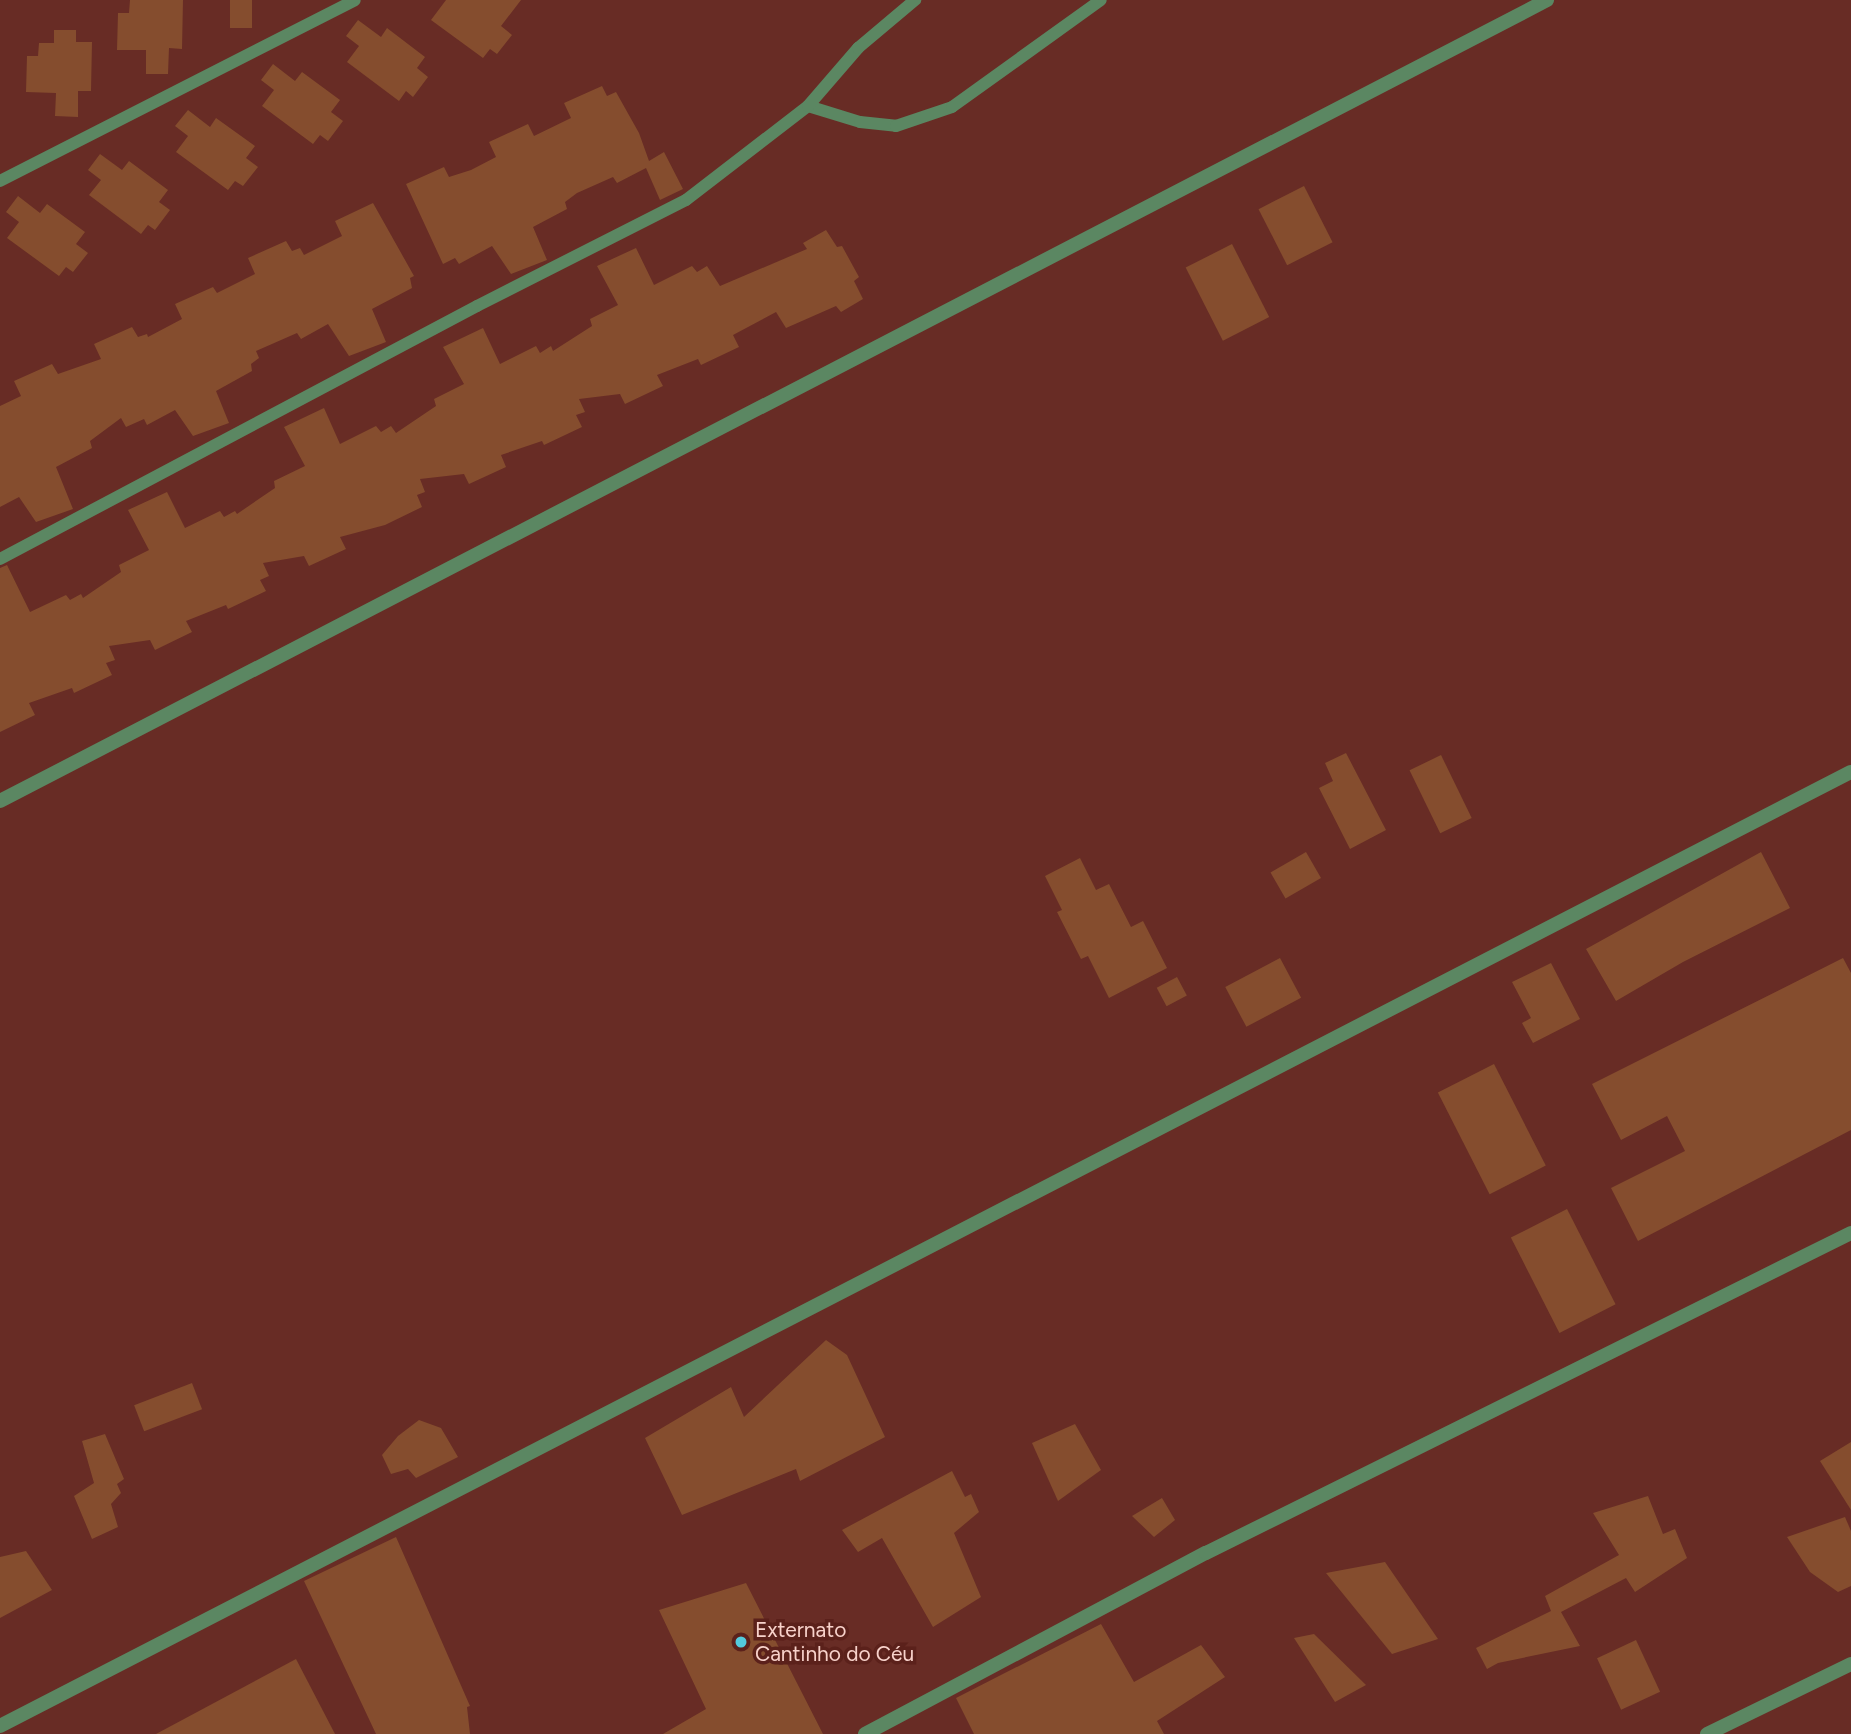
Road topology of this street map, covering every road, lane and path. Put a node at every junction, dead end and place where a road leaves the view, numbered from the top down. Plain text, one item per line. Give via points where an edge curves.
1 (355, 0) edge
2 (915, 0) edge
3 (1101, 0) edge
4 (1547, 0) edge
5 (808, 106) junction
6 (0, 181) edge
7 (0, 559) edge
8 (1851, 772) edge
9 (0, 801) edge
10 (1851, 1233) edge
11 (1851, 1664) edge
12 (0, 1726) edge
13 (865, 1734) edge
14 (1707, 1734) edge

1 - 6 lane
2 - 5 lane via 858,48
3 - 5 lane via 953,107 896,126 860,122
4 - 9 street
5 - 7 lane via 686,200
8 - 12 street
10 - 13 street via 1206,1553
11 - 14 street

